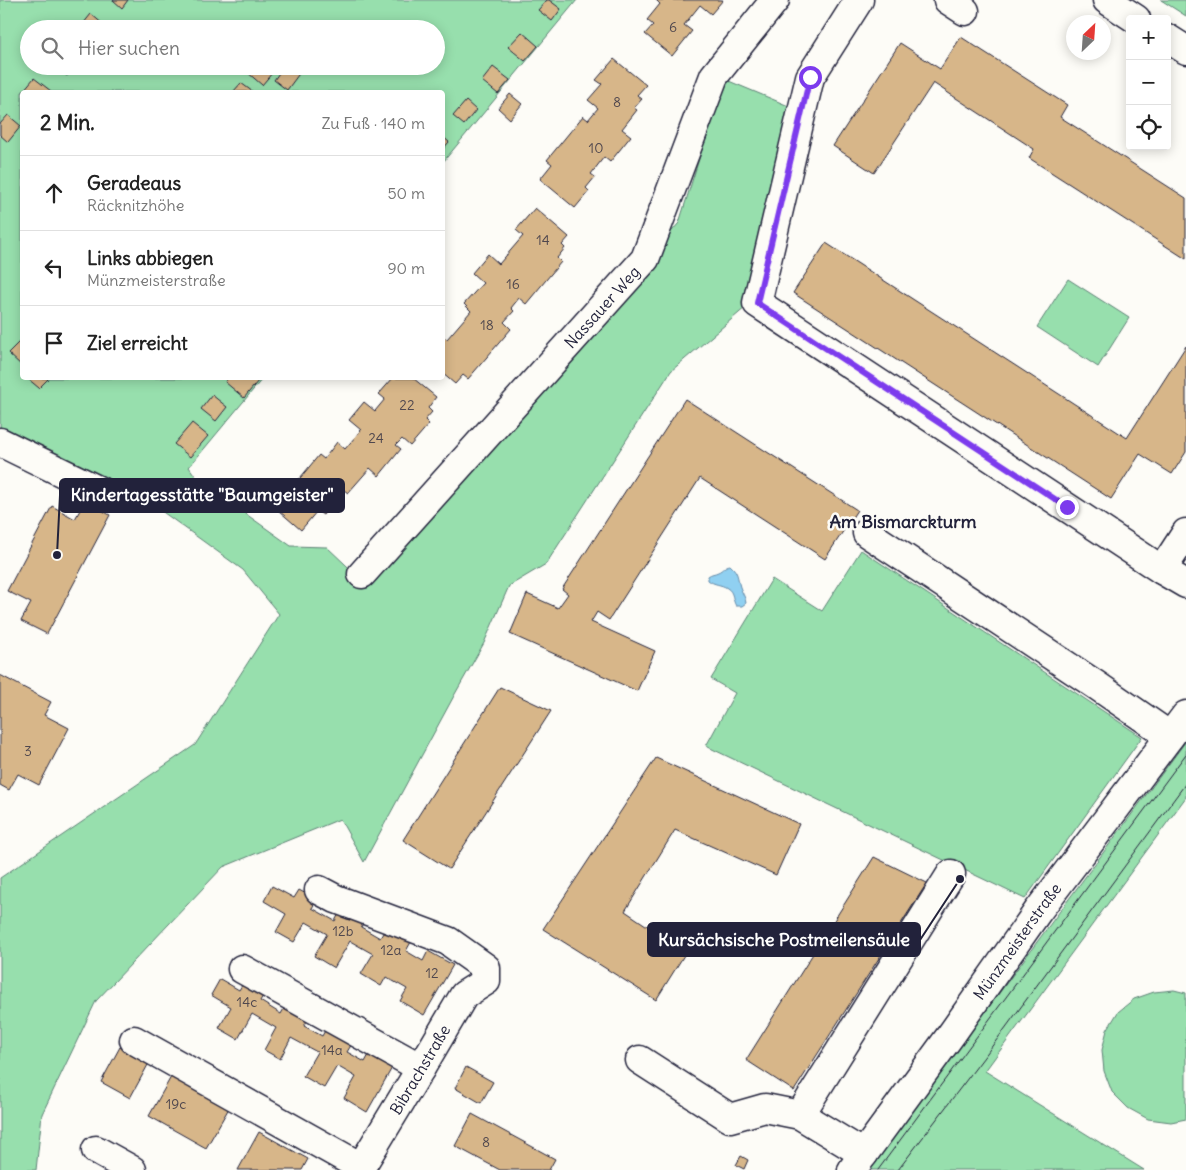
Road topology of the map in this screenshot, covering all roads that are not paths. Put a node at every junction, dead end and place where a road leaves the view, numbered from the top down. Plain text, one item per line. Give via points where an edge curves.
1 (775, 0) edge
2 (859, 0) edge
3 (1107, 0) edge
4 (1130, 15) edge
5 (1171, 41) edge
6 (1186, 50) edge
7 (0, 442) edge
8 (106, 494) dead end
9 (867, 533) dead end
10 (1186, 533) edge
11 (1162, 570) junction
12 (362, 574) dead end
13 (1186, 584) edge
14 (1186, 715) edge
15 (1170, 736) junction
16 (950, 874) dead end
17 (319, 890) dead end
18 (242, 969) dead end
19 (134, 1040) dead end
20 (640, 1060) dead end
21 (421, 1068) junction
22 (800, 1115) junction
23 (96, 1150) dead end
24 (858, 1162) edge
25 (362, 1169) edge
26 (132, 1170) edge

1 - 12 street, Nassauer Weg via 714,76 645,260
2 - 11 street via 810,77 757,303
3 - 4 street
5 - 6 street
7 - 8 street
9 - 15 street
10 - 11 street
11 - 13 street
14 - 15 street, Münzmeisterstraße
15 - 24 street, Münzmeisterstraße via 1038,911
16 - 22 street
17 - 21 street, Bibrachstraße via 448,941 486,968 486,981 464,995
18 - 21 street
19 - 25 street
20 - 22 street via 730,1118 765,1108
21 - 25 street, Bibrachstraße
22 - 24 street
23 - 26 street

